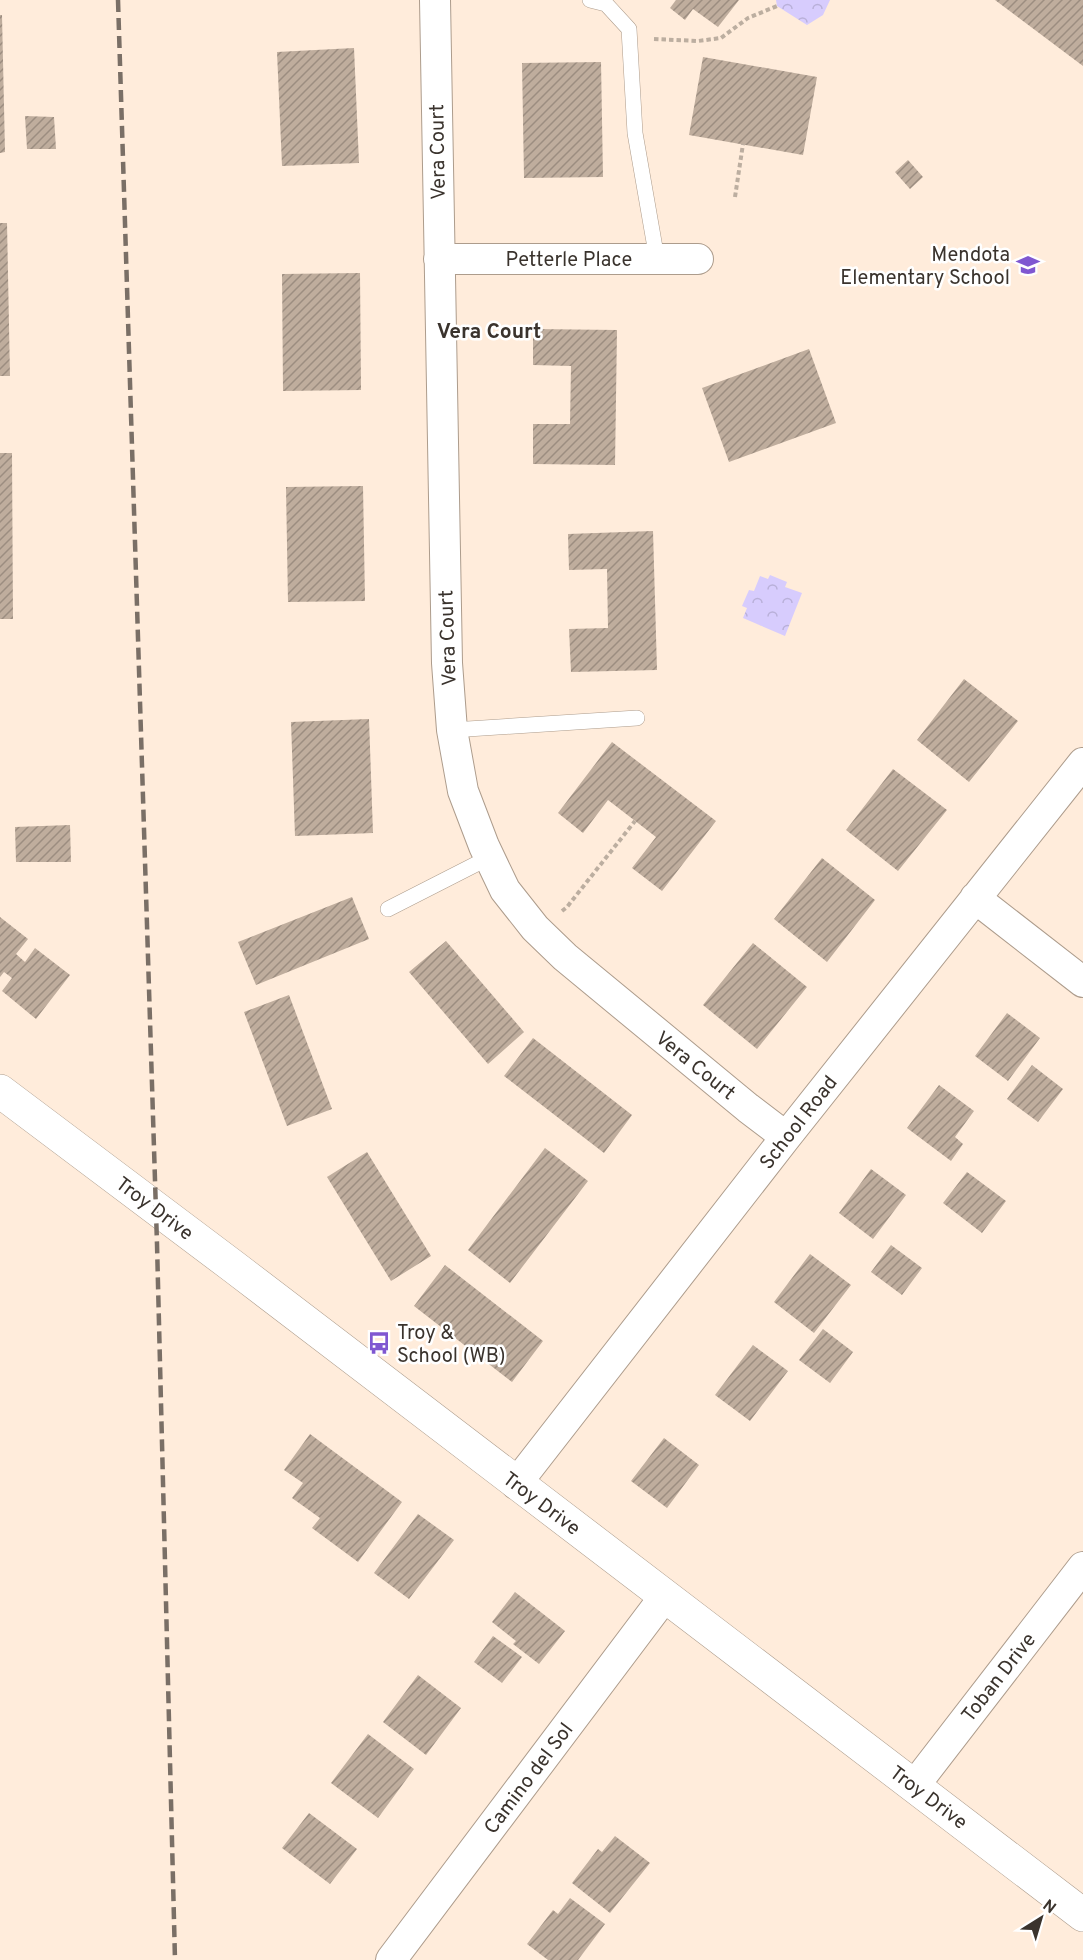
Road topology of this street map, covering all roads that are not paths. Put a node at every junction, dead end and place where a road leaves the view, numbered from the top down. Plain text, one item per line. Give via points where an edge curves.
1 (435, 0) edge
2 (590, 0) edge
3 (440, 259) junction
4 (657, 259) junction
5 (698, 259) dead end
6 (637, 718) dead end
7 (452, 730) junction
8 (1083, 763) edge
9 (490, 857) junction
10 (975, 898) junction
11 (388, 909) dead end
12 (1083, 982) edge
13 (0, 1091) edge
14 (786, 1137) junction
15 (516, 1484) junction
16 (1083, 1568) edge
17 (665, 1596) junction
18 (914, 1786) junction
19 (1083, 1915) edge
20 (391, 1960) edge

1 - 3 street, Vera Court
2 - 4 lane via 606,4 628,29 635,133
3 - 4 street, Petterle Place
3 - 7 street, Vera Court via 447,663
4 - 5 street, Petterle Place
6 - 7 lane
7 - 9 street, Vera Court via 463,791
8 - 10 street, School Road
9 - 11 lane
9 - 14 street, Vera Court via 505,890 535,928 565,957
10 - 12 street
10 - 14 street, School Road
13 - 15 street, Troy Drive
14 - 15 street, School Road
15 - 17 street, Troy Drive
16 - 18 street, Toban Drive
17 - 18 street, Troy Drive
17 - 20 street, Camino del Sol
18 - 19 street, Troy Drive

